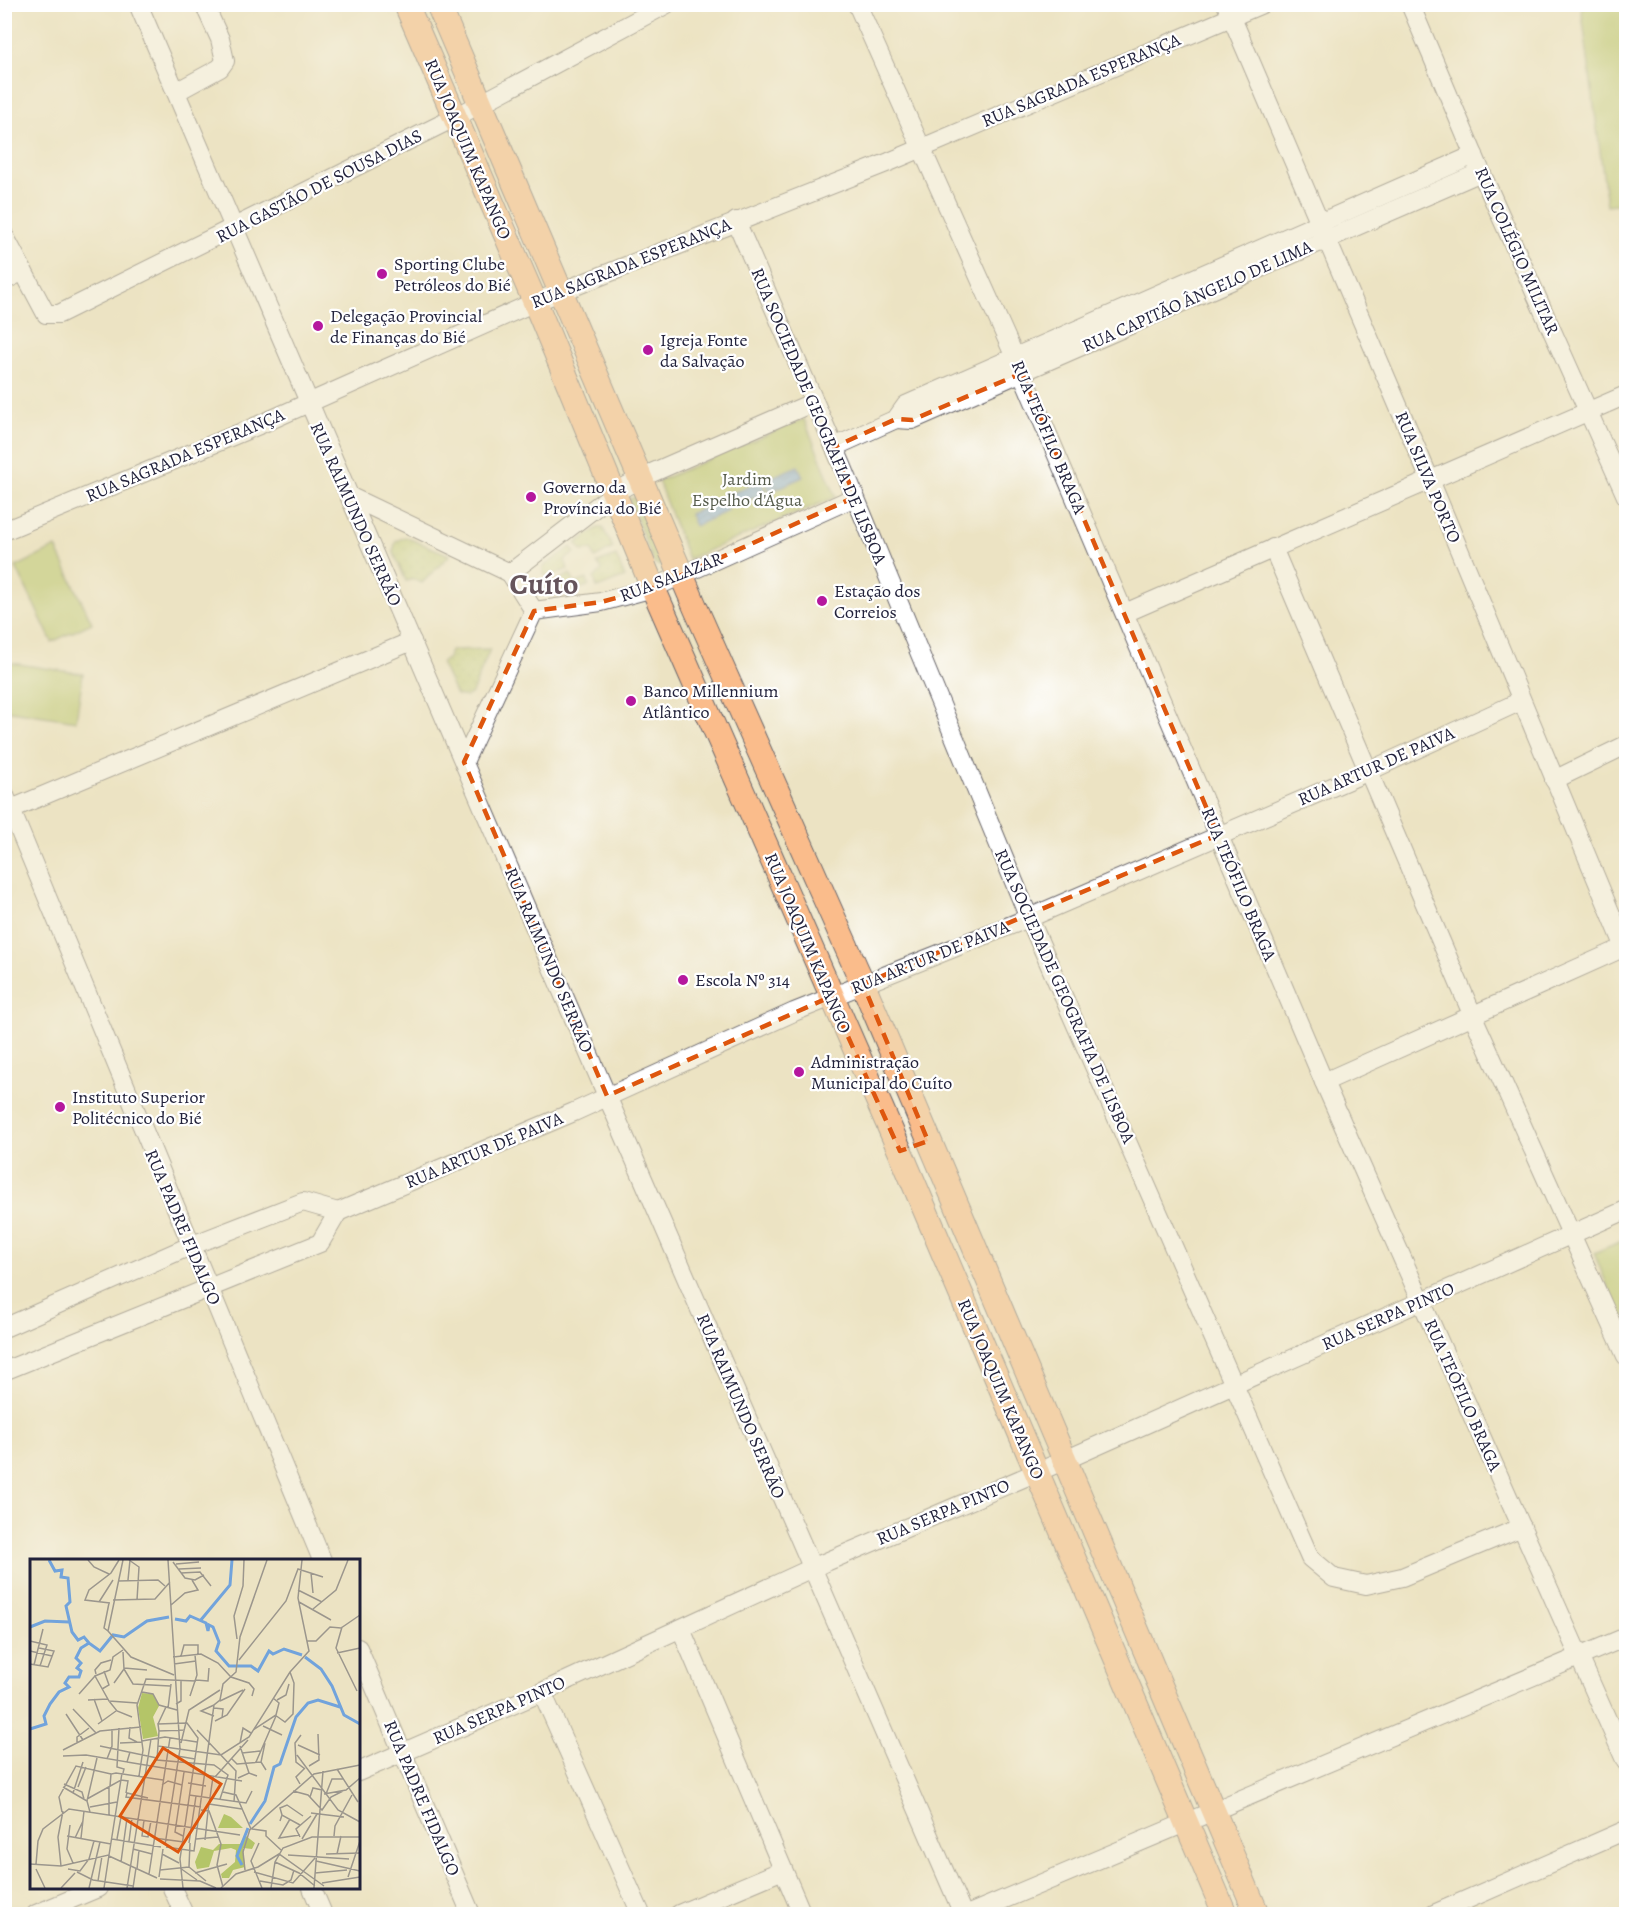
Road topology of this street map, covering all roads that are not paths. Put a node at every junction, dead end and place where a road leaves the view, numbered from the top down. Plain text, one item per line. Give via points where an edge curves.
1 (138, 4) edge
2 (204, 4) edge
3 (406, 4) edge
4 (438, 4) edge
5 (667, 4) edge
6 (857, 4) edge
7 (1262, 4) edge
8 (1410, 4) edge
9 (1228, 11) edge
10 (176, 92) junction
11 (481, 104) junction
12 (454, 118) junction
13 (919, 147) junction
14 (1474, 155) junction
15 (1481, 172) junction
16 (513, 180) junction
17 (485, 190) junction
18 (1413, 192) junction
19 (527, 214) junction
20 (736, 221) junction
21 (501, 224) junction
22 (236, 228) junction
23 (1323, 231) junction
24 (4, 235) edge
25 (23, 271) junction
26 (4, 281) edge
27 (561, 292) junction
28 (535, 302) junction
29 (1018, 365) junction
30 (1626, 395) edge
31 (307, 402) junction
32 (814, 402) junction
33 (1589, 410) junction
34 (834, 447) junction
35 (640, 478) junction
36 (1430, 480) junction
37 (613, 494) junction
38 (349, 496) junction
39 (1626, 496) edge
40 (855, 497) junction
41 (4, 531) edge
42 (1273, 548) junction
43 (510, 573) junction
44 (682, 576) junction
45 (653, 588) junction
46 (534, 611) junction
47 (1125, 613) junction
48 (412, 641) junction
49 (1521, 702) junction
50 (1626, 745) edge
51 (464, 762) junction
52 (1369, 771) junction
53 (771, 776) junction
54 (1554, 780) junction
55 (741, 787) junction
56 (7, 805) edge
57 (1218, 835) junction
58 (1029, 918) junction
59 (1626, 948) edge
60 (863, 984) junction
61 (830, 997) junction
62 (1472, 1014) junction
63 (1324, 1082) junction
64 (606, 1096) junction
65 (928, 1141) junction
66 (900, 1151) junction
67 (1626, 1210) edge
68 (338, 1212) junction
69 (1573, 1234) junction
70 (190, 1246) junction
71 (209, 1289) junction
72 (995, 1298) junction
73 (1421, 1302) junction
74 (967, 1309) junction
75 (4, 1328) edge
76 (1626, 1356) edge
77 (4, 1371) edge
78 (1236, 1384) junction
79 (1063, 1461) junction
80 (1037, 1472) junction
81 (1522, 1527) junction
82 (322, 1559) edge
83 (812, 1568) junction
84 (681, 1629) junction
85 (1626, 1637) edge
86 (1141, 1640) junction
87 (1112, 1652) junction
88 (360, 1653) edge
89 (1579, 1656) junction
90 (542, 1692) junction
91 (402, 1753) junction
92 (1626, 1762) edge
93 (360, 1771) edge
94 (1214, 1811) junction
95 (1186, 1824) junction
96 (1626, 1830) edge
97 (783, 1870) junction
98 (93, 1889) edge
99 (173, 1889) edge
100 (313, 1889) edge
101 (36, 1914) edge
102 (184, 1914) edge
103 (323, 1914) edge
104 (471, 1914) edge
105 (641, 1914) edge
106 (679, 1914) edge
107 (802, 1914) edge
108 (963, 1914) edge
109 (969, 1914) edge
110 (1226, 1914) edge
111 (1257, 1914) edge
112 (1434, 1914) edge

1 - 10 street, RUA RAIMUNDO SERRÃO
2 - 10 street via 225,61 220,68
3 - 12 main road, RUA JOAQUIM KAPANGO
4 - 11 main road, RUA JOAQUIM KAPANGO
5 - 11 street, RUA GASTÃO DE SOUSA DIAS
6 - 13 street, RUA TEÓFILO BRAGA
7 - 9 street, RUA SAGRADA ESPERANÇA
8 - 14 street, RUA COLÉGIO MILITAR
9 - 13 street, RUA SAGRADA ESPERANÇA
9 - 23 street, RUA SILVA PORTO
10 - 22 street, RUA RAIMUNDO SERRÃO
11 - 12 street, RUA GASTÃO DE SOUSA DIAS
11 - 16 main road, RUA JOAQUIM KAPANGO
12 - 17 main road, RUA JOAQUIM KAPANGO
12 - 22 street, RUA GASTÃO DE SOUSA DIAS
13 - 20 street, RUA SAGRADA ESPERANÇA
13 - 29 street, RUA TEÓFILO BRAGA
14 - 15 street, RUA COLÉGIO MILITAR
14 - 18 street, RUA CAPITÃO ÂNGELO DE LIMA
15 - 18 street, RUA CAPITÃO ÂNGELO DE LIMA
15 - 33 street, RUA COLÉGIO MILITAR
16 - 17 main road
16 - 19 main road, RUA JOAQUIM KAPANGO
17 - 21 main road, RUA JOAQUIM KAPANGO
18 - 23 street, RUA CAPITÃO ÂNGELO DE LIMA
19 - 21 main road
19 - 27 main road, RUA JOAQUIM KAPANGO
20 - 27 street, RUA SAGRADA ESPERANÇA
20 - 32 street, RUA SOCIEDADE GEOGRAFIA DE LISBOA
21 - 28 main road, RUA JOAQUIM KAPANGO
22 - 25 street, RUA GASTÃO DE SOUSA DIAS via 59,314 46,314
22 - 31 street, RUA RAIMUNDO SERRÃO
23 - 29 street, RUA CAPITÃO ÂNGELO DE LIMA
23 - 36 street, RUA SILVA PORTO
24 - 25 street, RUA GASTÃO DE SOUSA DIAS
25 - 26 street
27 - 28 street, RUA SAGRADA ESPERANÇA
27 - 35 main road, RUA JOAQUIM KAPANGO
28 - 31 street, RUA SAGRADA ESPERANÇA
28 - 37 main road, RUA JOAQUIM KAPANGO
29 - 34 street, RUA CAPITÃO ÂNGELO DE LIMA
29 - 47 street, RUA TEÓFILO BRAGA
30 - 33 street
31 - 38 street, RUA RAIMUNDO SERRÃO
31 - 41 street, RUA SAGRADA ESPERANÇA
32 - 34 street, RUA SOCIEDADE GEOGRAFIA DE LISBOA
32 - 35 street
33 - 36 street
33 - 39 street, RUA COLÉGIO MILITAR
34 - 40 street, RUA SOCIEDADE GEOGRAFIA DE LISBOA
35 - 37 street
35 - 44 main road, RUA JOAQUIM KAPANGO
36 - 42 street
36 - 49 street, RUA SILVA PORTO
37 - 43 street
37 - 45 main road, RUA JOAQUIM KAPANGO
38 - 43 street
38 - 48 street, RUA RAIMUNDO SERRÃO
40 - 44 street, RUA SALAZAR
40 - 58 street, RUA SOCIEDADE GEOGRAFIA DE LISBOA
42 - 47 street
42 - 52 street
43 - 46 street
44 - 45 street, RUA SALAZAR
44 - 53 main road, RUA JOAQUIM KAPANGO
45 - 46 street, RUA SALAZAR via 601,602
45 - 55 main road, RUA JOAQUIM KAPANGO
46 - 51 street
47 - 57 street, RUA TEÓFILO BRAGA
48 - 51 street, RUA RAIMUNDO SERRÃO
48 - 56 street
49 - 52 street, RUA ARTUR DE PAIVA
49 - 54 street, RUA SILVA PORTO
50 - 54 street
51 - 64 street, RUA RAIMUNDO SERRÃO
52 - 57 street, RUA ARTUR DE PAIVA
52 - 62 street
53 - 55 main road
53 - 60 main road, RUA JOAQUIM KAPANGO
54 - 59 street, RUA SILVA PORTO
55 - 61 main road, RUA JOAQUIM KAPANGO
56 - 70 street, RUA PADRE FIDALGO
57 - 58 street, RUA ARTUR DE PAIVA
57 - 63 street, RUA TEÓFILO BRAGA
58 - 60 street, RUA ARTUR DE PAIVA
58 - 78 street, RUA SOCIEDADE GEOGRAFIA DE LISBOA
59 - 62 street
60 - 61 street, RUA ARTUR DE PAIVA
60 - 65 main road, RUA JOAQUIM KAPANGO
61 - 64 street, RUA ARTUR DE PAIVA
61 - 66 main road, RUA JOAQUIM KAPANGO
62 - 63 street
62 - 69 street
63 - 73 street, RUA TEÓFILO BRAGA
64 - 68 street, RUA ARTUR DE PAIVA
64 - 83 street, RUA RAIMUNDO SERRÃO
65 - 66 main road
65 - 72 main road, RUA JOAQUIM KAPANGO
66 - 74 main road, RUA JOAQUIM KAPANGO
67 - 69 street, RUA SERPA PINTO
68 - 70 street via 303,1202
68 - 71 street via 320,1243
69 - 73 street, RUA SERPA PINTO
69 - 76 street
70 - 71 street, RUA PADRE FIDALGO
70 - 75 street
71 - 77 street
71 - 82 street, RUA PADRE FIDALGO
72 - 74 main road
72 - 79 main road, RUA JOAQUIM KAPANGO
73 - 78 street, RUA SERPA PINTO
73 - 81 street, RUA TEÓFILO BRAGA
74 - 80 main road, RUA JOAQUIM KAPANGO
78 - 79 street, RUA SERPA PINTO
78 - 81 street, RUA SOCIEDADE GEOGRAFIA DE LISBOA via 1310,1558 1334,1578 1366,1585 1402,1577
79 - 80 street, RUA SERPA PINTO
79 - 86 main road, RUA JOAQUIM KAPANGO
80 - 83 street, RUA SERPA PINTO
80 - 87 main road, RUA JOAQUIM KAPANGO
81 - 89 street, RUA TEÓFILO BRAGA
83 - 84 street, RUA SERPA PINTO
83 - 108 street, RUA RAIMUNDO SERRÃO
84 - 90 street, RUA SERPA PINTO
84 - 97 street
85 - 89 street
86 - 87 main road
86 - 94 main road, RUA JOAQUIM KAPANGO
87 - 95 main road, RUA JOAQUIM KAPANGO
88 - 91 street, RUA PADRE FIDALGO
89 - 92 street, RUA TEÓFILO BRAGA
89 - 94 street
90 - 91 street, RUA SERPA PINTO
90 - 105 street
91 - 93 street, RUA SERPA PINTO
91 - 104 street, RUA PADRE FIDALGO
94 - 95 street
94 - 111 main road, RUA JOAQUIM KAPANGO
95 - 109 street
95 - 110 main road, RUA JOAQUIM KAPANGO
96 - 112 street
97 - 106 street
97 - 107 street
98 - 101 street
99 - 102 street
100 - 103 street

